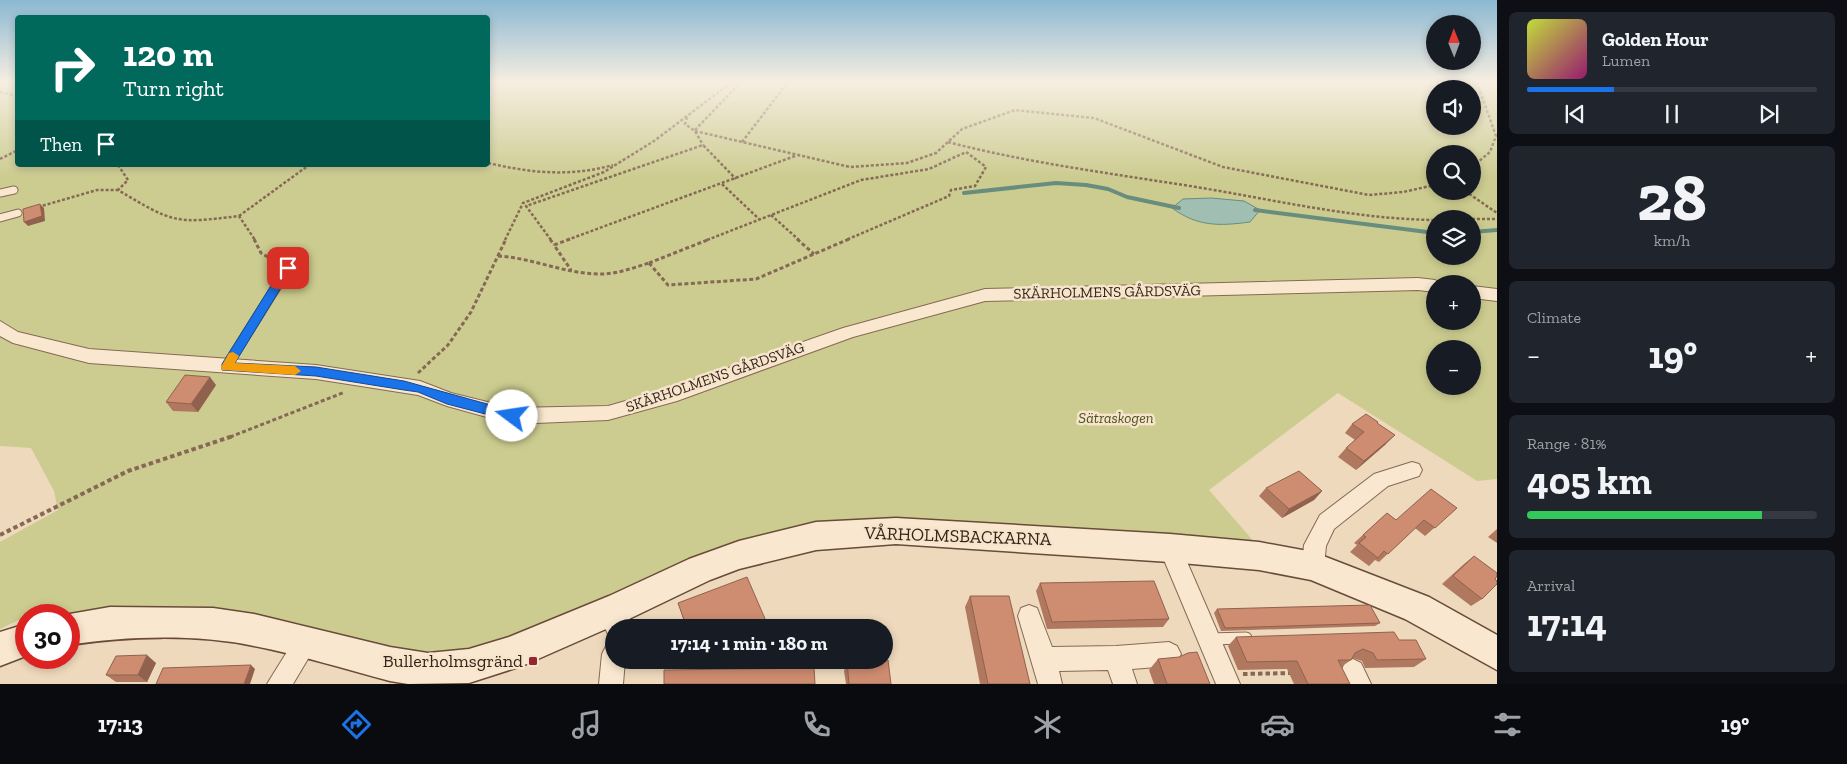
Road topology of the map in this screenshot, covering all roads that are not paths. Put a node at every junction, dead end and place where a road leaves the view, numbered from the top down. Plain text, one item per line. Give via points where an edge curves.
1 (14, 190) dead end
2 (0, 192) edge
3 (18, 213) road end
4 (0, 218) edge
5 (288, 268) road end
6 (1426, 285) edge
7 (1481, 293) edge
8 (1497, 295) edge
9 (0, 327) edge
10 (226, 367) junction
11 (1412, 470) dead end
12 (1170, 548) junction
13 (1313, 566) junction
14 (1029, 616) dead end
15 (619, 617) edge
16 (80, 627) edge
17 (1258, 638) edge
18 (1209, 639) junction
19 (306, 642) junction
20 (15, 644) edge
21 (1495, 647) edge
22 (0, 649) edge
23 (1169, 654) dead end
24 (1116, 658) junction
25 (1044, 659) junction
26 (612, 669) edge
27 (1226, 679) edge
28 (279, 684) edge
29 (611, 684) edge
30 (1050, 684) edge
31 (1125, 684) edge

1 - 2 lane
3 - 4 lane
5 - 10 lane
6 - 10 street, SKÄRHOLMENS GÅRDSVÄG via 985,295 849,332 670,396 608,413 512,416 447,399 420,388 375,380 316,372
7 - 8 street
9 - 10 street, SKÄRHOLMENS GÅRDSVÄG via 13,337 89,356
11 - 13 street via 1381,480 1327,522 1315,545
12 - 13 street, VÅRHOLMSBACKARNA via 1259,556
12 - 15 street, VÅRHOLMSBACKARNA via 920,531 816,536 738,555 700,570
12 - 18 street
13 - 21 street, VÅRHOLMSBACKARNA via 1417,608
14 - 25 street
15 - 19 street, VÅRHOLMSBACKARNA via 469,666 428,670 390,664
16 - 19 street, VÅRHOLMSBACKARNA via 110,623 213,624
17 - 18 lane
18 - 27 street
19 - 28 street
20 - 22 street
23 - 24 street
24 - 25 street
24 - 31 street
25 - 30 street
26 - 29 street

